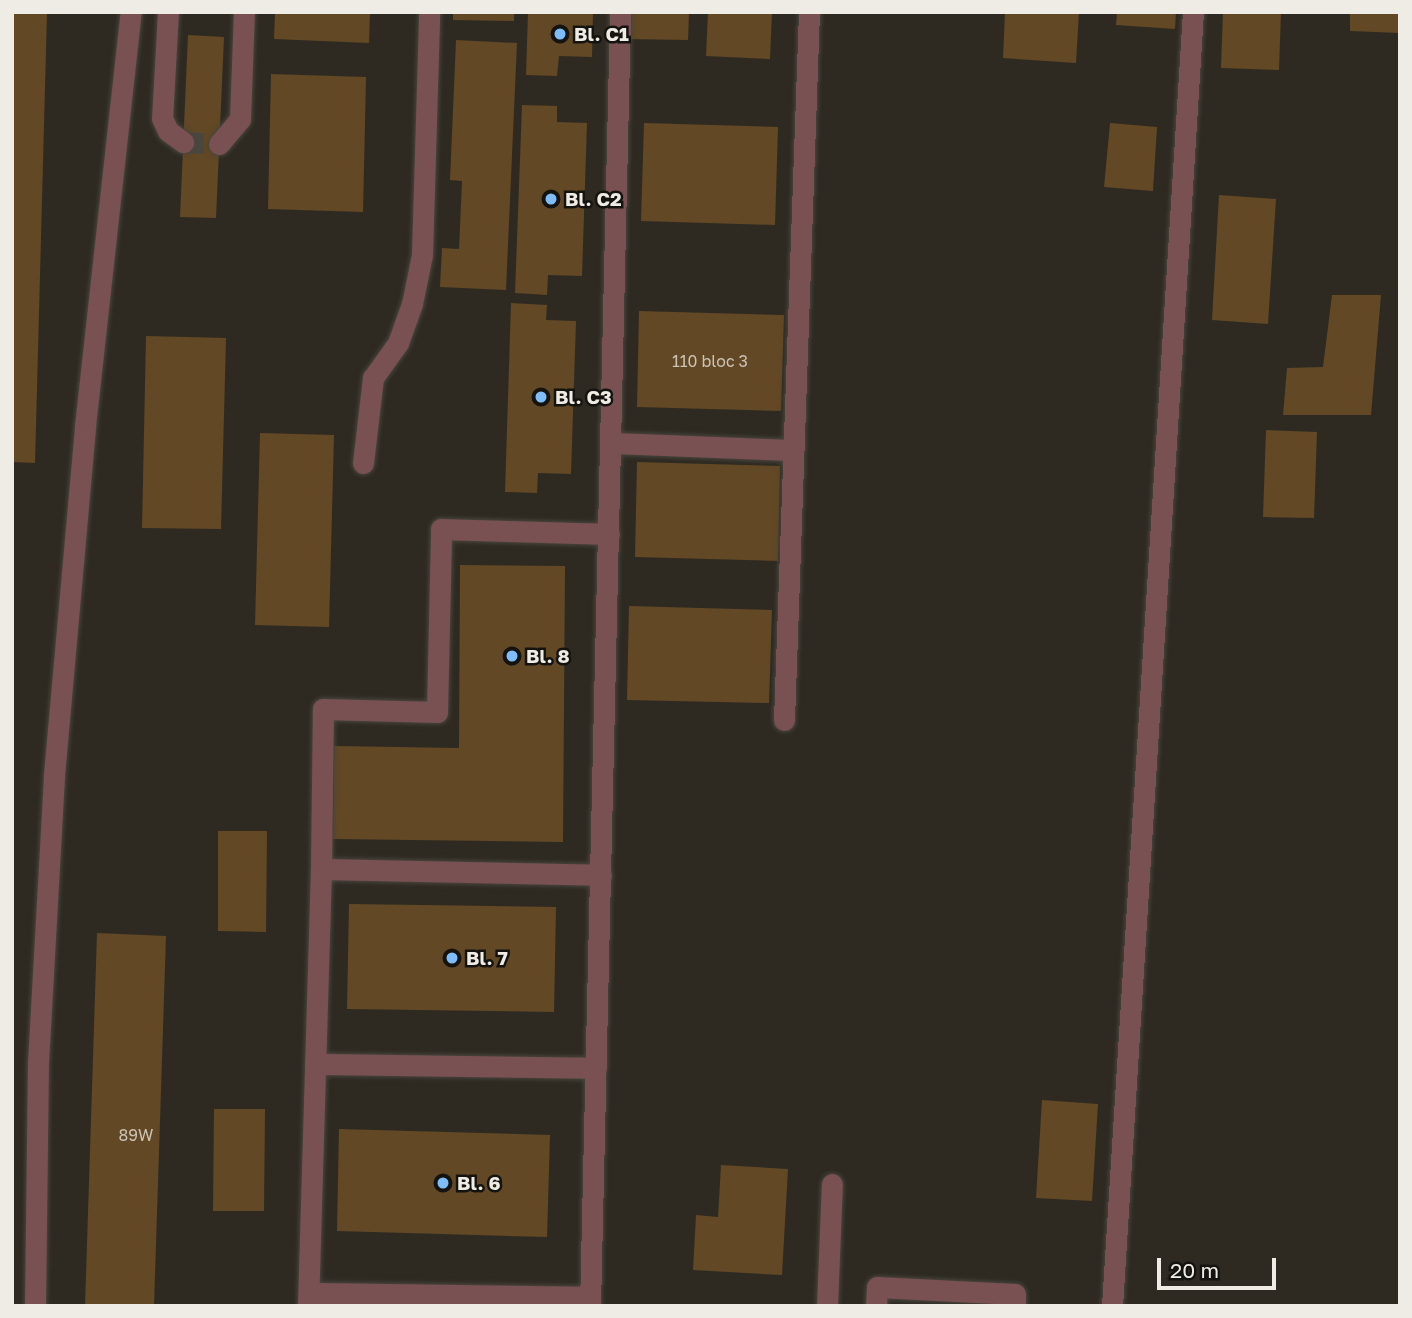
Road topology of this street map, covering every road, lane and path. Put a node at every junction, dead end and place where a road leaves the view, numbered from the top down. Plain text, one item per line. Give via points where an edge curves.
1 (131, 12) edge
2 (168, 12) edge
3 (244, 12) edge
4 (429, 12) edge
5 (620, 12) edge
6 (809, 12) edge
7 (1193, 12) edge
8 (183, 142) dead end
9 (219, 144) dead end
10 (611, 443) junction
11 (793, 450) junction
12 (363, 463) dead end
13 (609, 534) junction
14 (784, 720) dead end
15 (321, 869) junction
16 (601, 875) junction
17 (315, 1064) junction
18 (596, 1068) junction
19 (832, 1184) dead end
20 (308, 1299) edge
21 (590, 1301) edge
22 (35, 1306) edge
23 (827, 1306) edge
24 (876, 1306) edge
25 (1014, 1306) edge
26 (1112, 1306) edge

1 - 22 street via 85,426 54,775 38,1063
2 - 8 street via 162,118 168,131
3 - 9 street via 240,119
4 - 12 street via 422,255 398,343 373,378
5 - 10 street
6 - 11 street
7 - 26 street
10 - 11 street
10 - 13 street
11 - 14 street
13 - 15 street via 441,529 437,712 323,709
13 - 16 street
15 - 16 street
15 - 17 street
16 - 18 street
17 - 18 street
17 - 20 street
18 - 21 street
19 - 23 street
20 - 21 street
24 - 25 street via 877,1287 1015,1293

